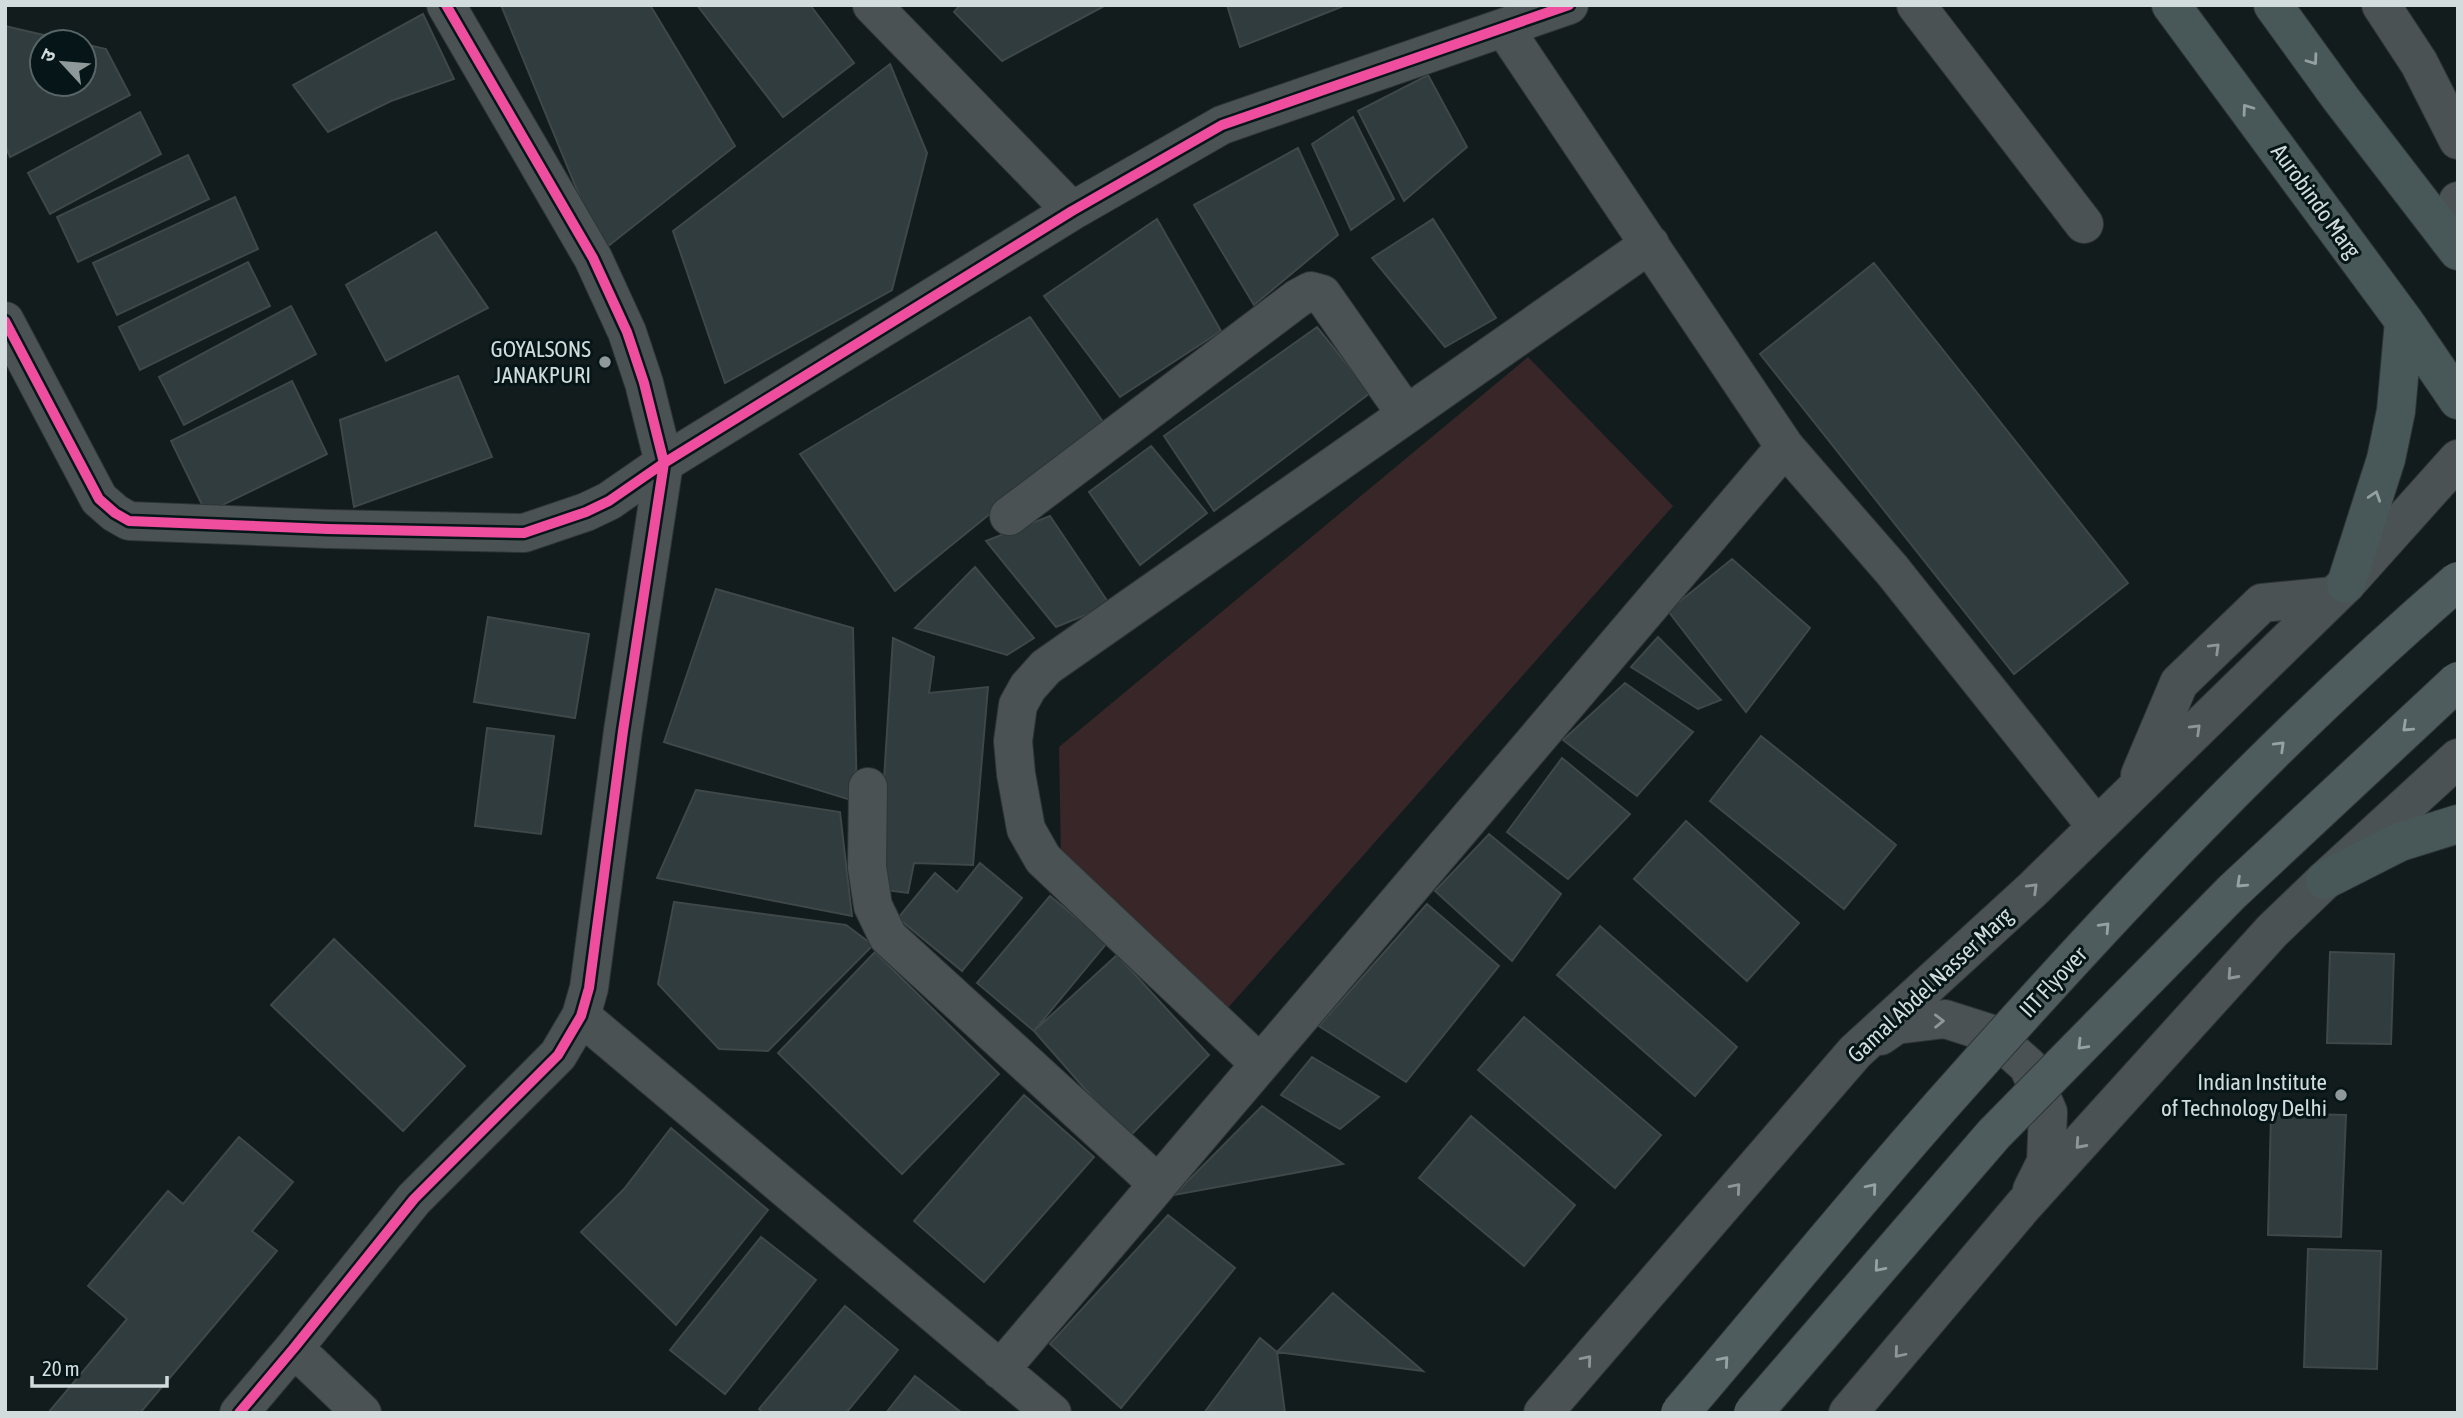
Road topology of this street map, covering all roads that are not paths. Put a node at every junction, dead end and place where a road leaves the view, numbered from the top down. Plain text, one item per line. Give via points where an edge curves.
1 (446, 5) edge
2 (872, 5) edge
3 (1569, 5) edge
4 (1916, 5) edge
5 (2171, 5) edge
6 (2273, 5) edge
7 (2381, 5) edge
8 (1504, 28) junction
9 (2458, 140) edge
10 (2458, 201) edge
11 (1072, 211) junction
12 (2084, 224) dead end
13 (1650, 244) junction
14 (2453, 245) edge
15 (5, 321) edge
16 (2404, 321) junction
17 (2458, 400) edge
18 (1406, 414) junction
19 (1785, 447) junction
20 (2458, 458) edge
21 (664, 463) junction
22 (1009, 516) dead end
23 (2458, 581) edge
24 (2339, 590) junction
25 (2458, 681) edge
26 (2458, 758) edge
27 (868, 787) dead end
28 (2458, 824) edge
29 (2096, 826) junction
30 (2325, 880) junction
31 (581, 1016) junction
32 (1854, 1052) junction
33 (1260, 1064) junction
34 (1158, 1184) junction
35 (2023, 1206) junction
36 (294, 1348) junction
37 (1000, 1370) junction
38 (239, 1413) edge
39 (362, 1413) edge
40 (1052, 1413) edge
41 (1543, 1413) edge
42 (1680, 1413) edge
43 (1753, 1413) edge
44 (1848, 1413) edge

1 - 21 street via 593,258 627,332
2 - 11 street
3 - 8 street
4 - 12 street
16 -> 5 highway, Aurobindo Marg
6 -> 14 highway
7 - 9 street via 2419,64
8 - 11 street via 1222,125
8 - 13 street
10 - 14 street
11 - 21 street
13 - 18 street
13 - 19 street
15 - 21 street via 99,499 129,521 524,533 608,501
16 - 17 highway, Aurobindo Marg
24 -> 16 highway via 2386,458 2396,411
18 - 22 street via 1322,294 1311,292
18 - 33 street via 1046,667 1018,705 1013,741 1016,774 1026,829 1043,859
19 - 29 street via 1892,570
19 - 33 street
20 - 24 street, Gamal Abdel Nasser Marg
21 - 31 street via 589,988
42 -> 23 main road, IIT Flyover, bridge via 1954,1091 2188,836 2388,641
29 -> 24 street, Gamal Abdel Nasser Marg
25 -> 43 main road, bridge via 2232,892 1994,1134
26 - 30 street
27 - 34 street via 867,867 873,906 888,937
28 - 30 highway via 2400,842
32 -> 29 street, Gamal Abdel Nasser Marg
30 -> 35 street via 2272,931
31 - 36 street via 558,1055 414,1199
31 - 37 street
32 -> 35 street via 1896,1025 1945,1019 1992,1034 2028,1066 2048,1112 2046,1162
41 -> 32 street, Gamal Abdel Nasser Marg
33 - 34 street
34 - 37 street
35 -> 44 street
36 - 38 street
36 - 39 street
37 - 40 street

